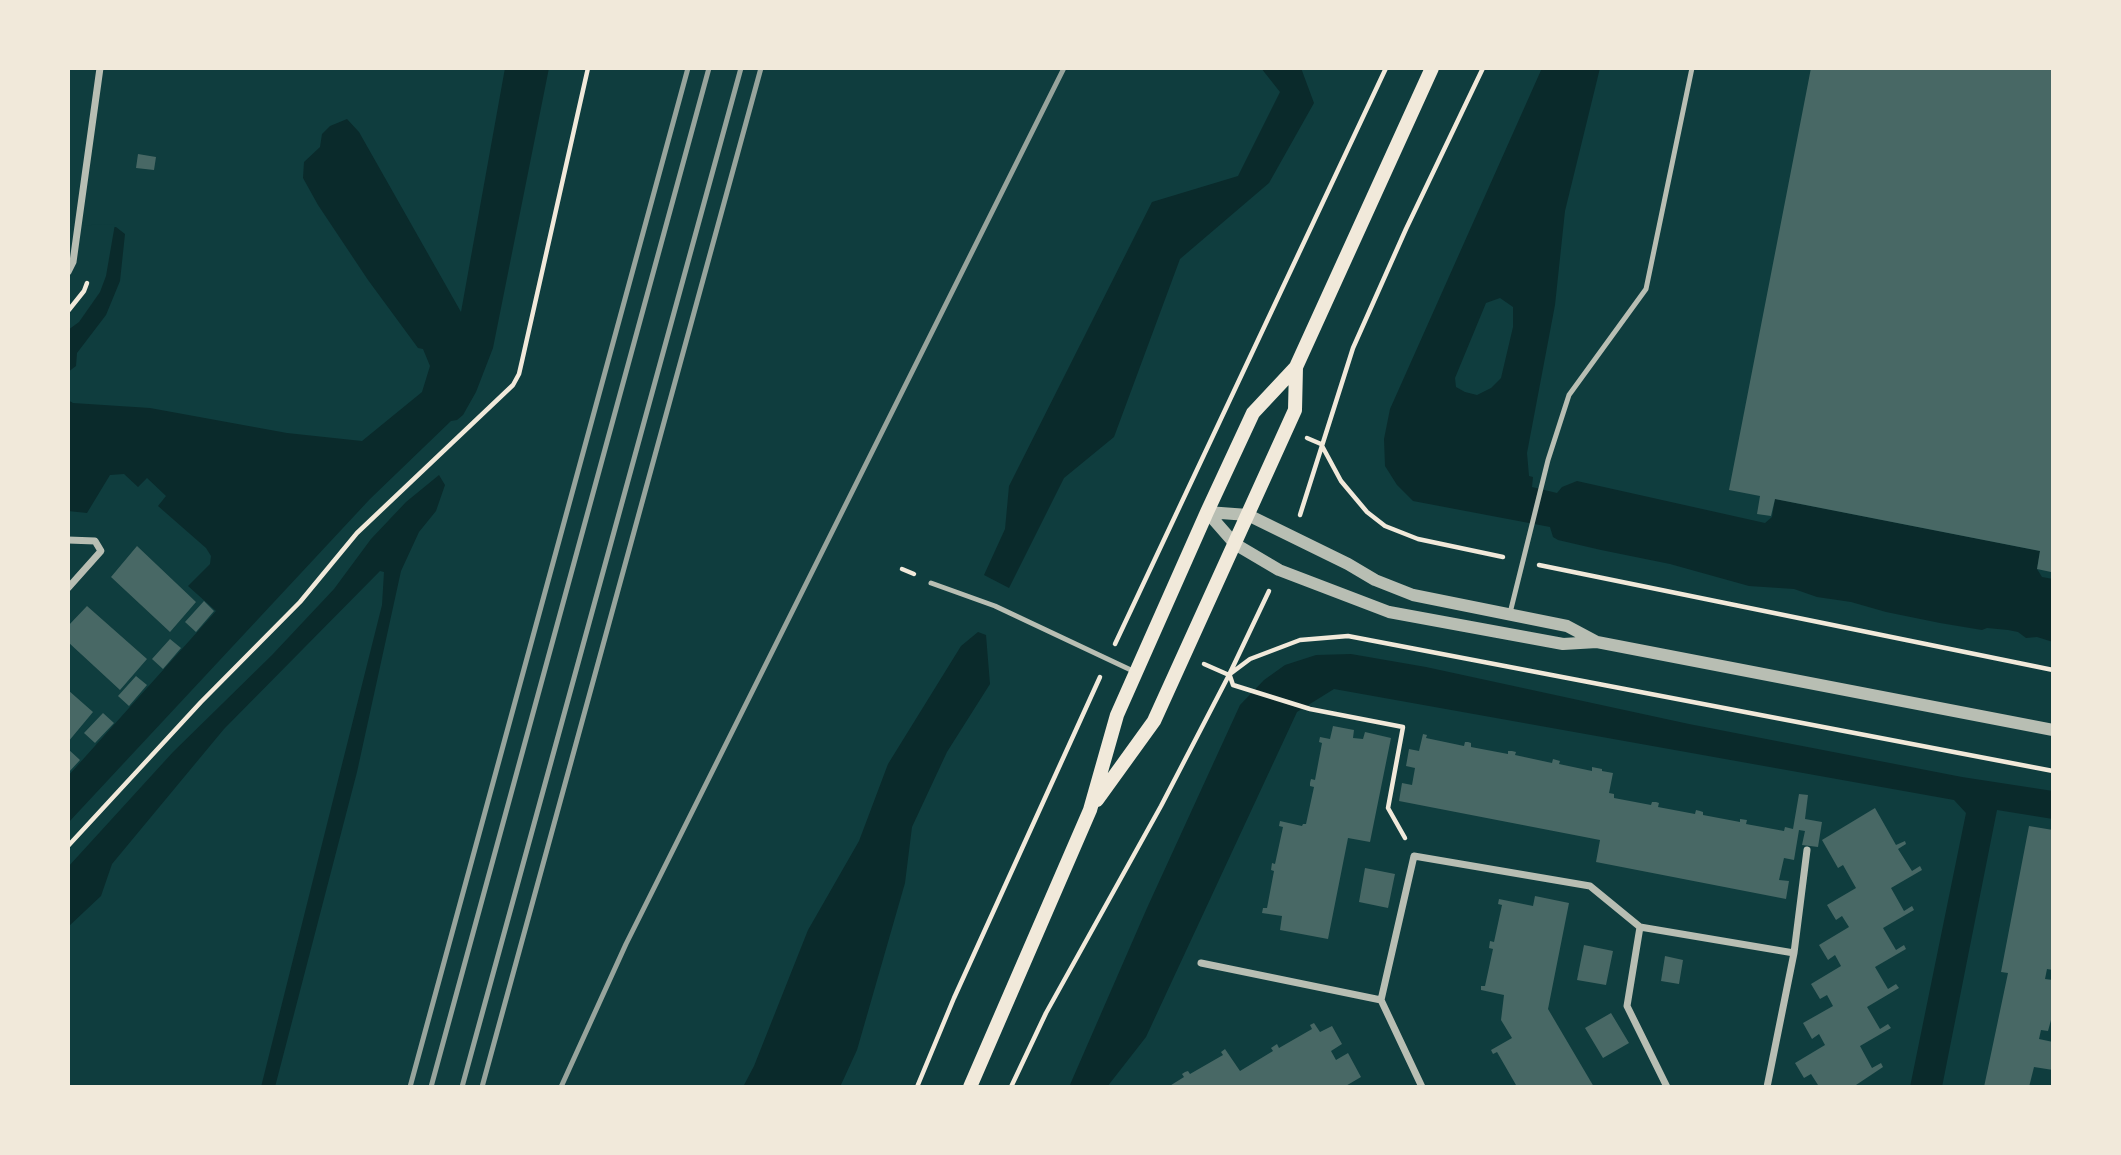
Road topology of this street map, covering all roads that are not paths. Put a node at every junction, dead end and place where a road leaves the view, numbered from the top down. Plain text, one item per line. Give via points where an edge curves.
1 (100, 68) edge
2 (1692, 68) edge
3 (1433, 70) edge
4 (68, 272) edge
5 (1296, 367) junction
6 (1207, 512) junction
7 (1248, 515) junction
8 (68, 540) edge
9 (1235, 544) junction
10 (931, 583) dead end
11 (68, 588) edge
12 (1510, 613) junction
13 (1597, 642) junction
14 (1136, 673) junction
15 (2053, 730) edge
16 (1090, 810) junction
17 (1807, 850) dead end
18 (1640, 927) junction
19 (1794, 953) junction
20 (1201, 963) dead end
21 (1381, 1000) junction
22 (970, 1087) edge
23 (1422, 1087) edge
24 (1667, 1087) edge
25 (1767, 1087) edge

1 - 4 street
2 - 12 lane via 1646,289 1569,395
3 - 5 main road
5 - 6 main road via 1253,413
5 - 7 main road via 1295,410
6 - 7 street
6 - 9 street
6 - 14 main road
7 - 9 main road
7 - 12 street via 1413,595
8 - 11 street via 95,541 101,551
9 - 13 street via 1279,570 1389,612 1563,644
9 - 16 main road via 1154,721
10 - 14 lane via 995,606
12 - 13 street via 1567,626
13 - 15 street
14 - 16 main road via 1117,715
16 - 22 main road
17 - 19 street
18 - 19 street
18 - 21 street via 1590,886 1414,856
18 - 24 street via 1627,1006
19 - 25 street
20 - 21 street
21 - 23 street

